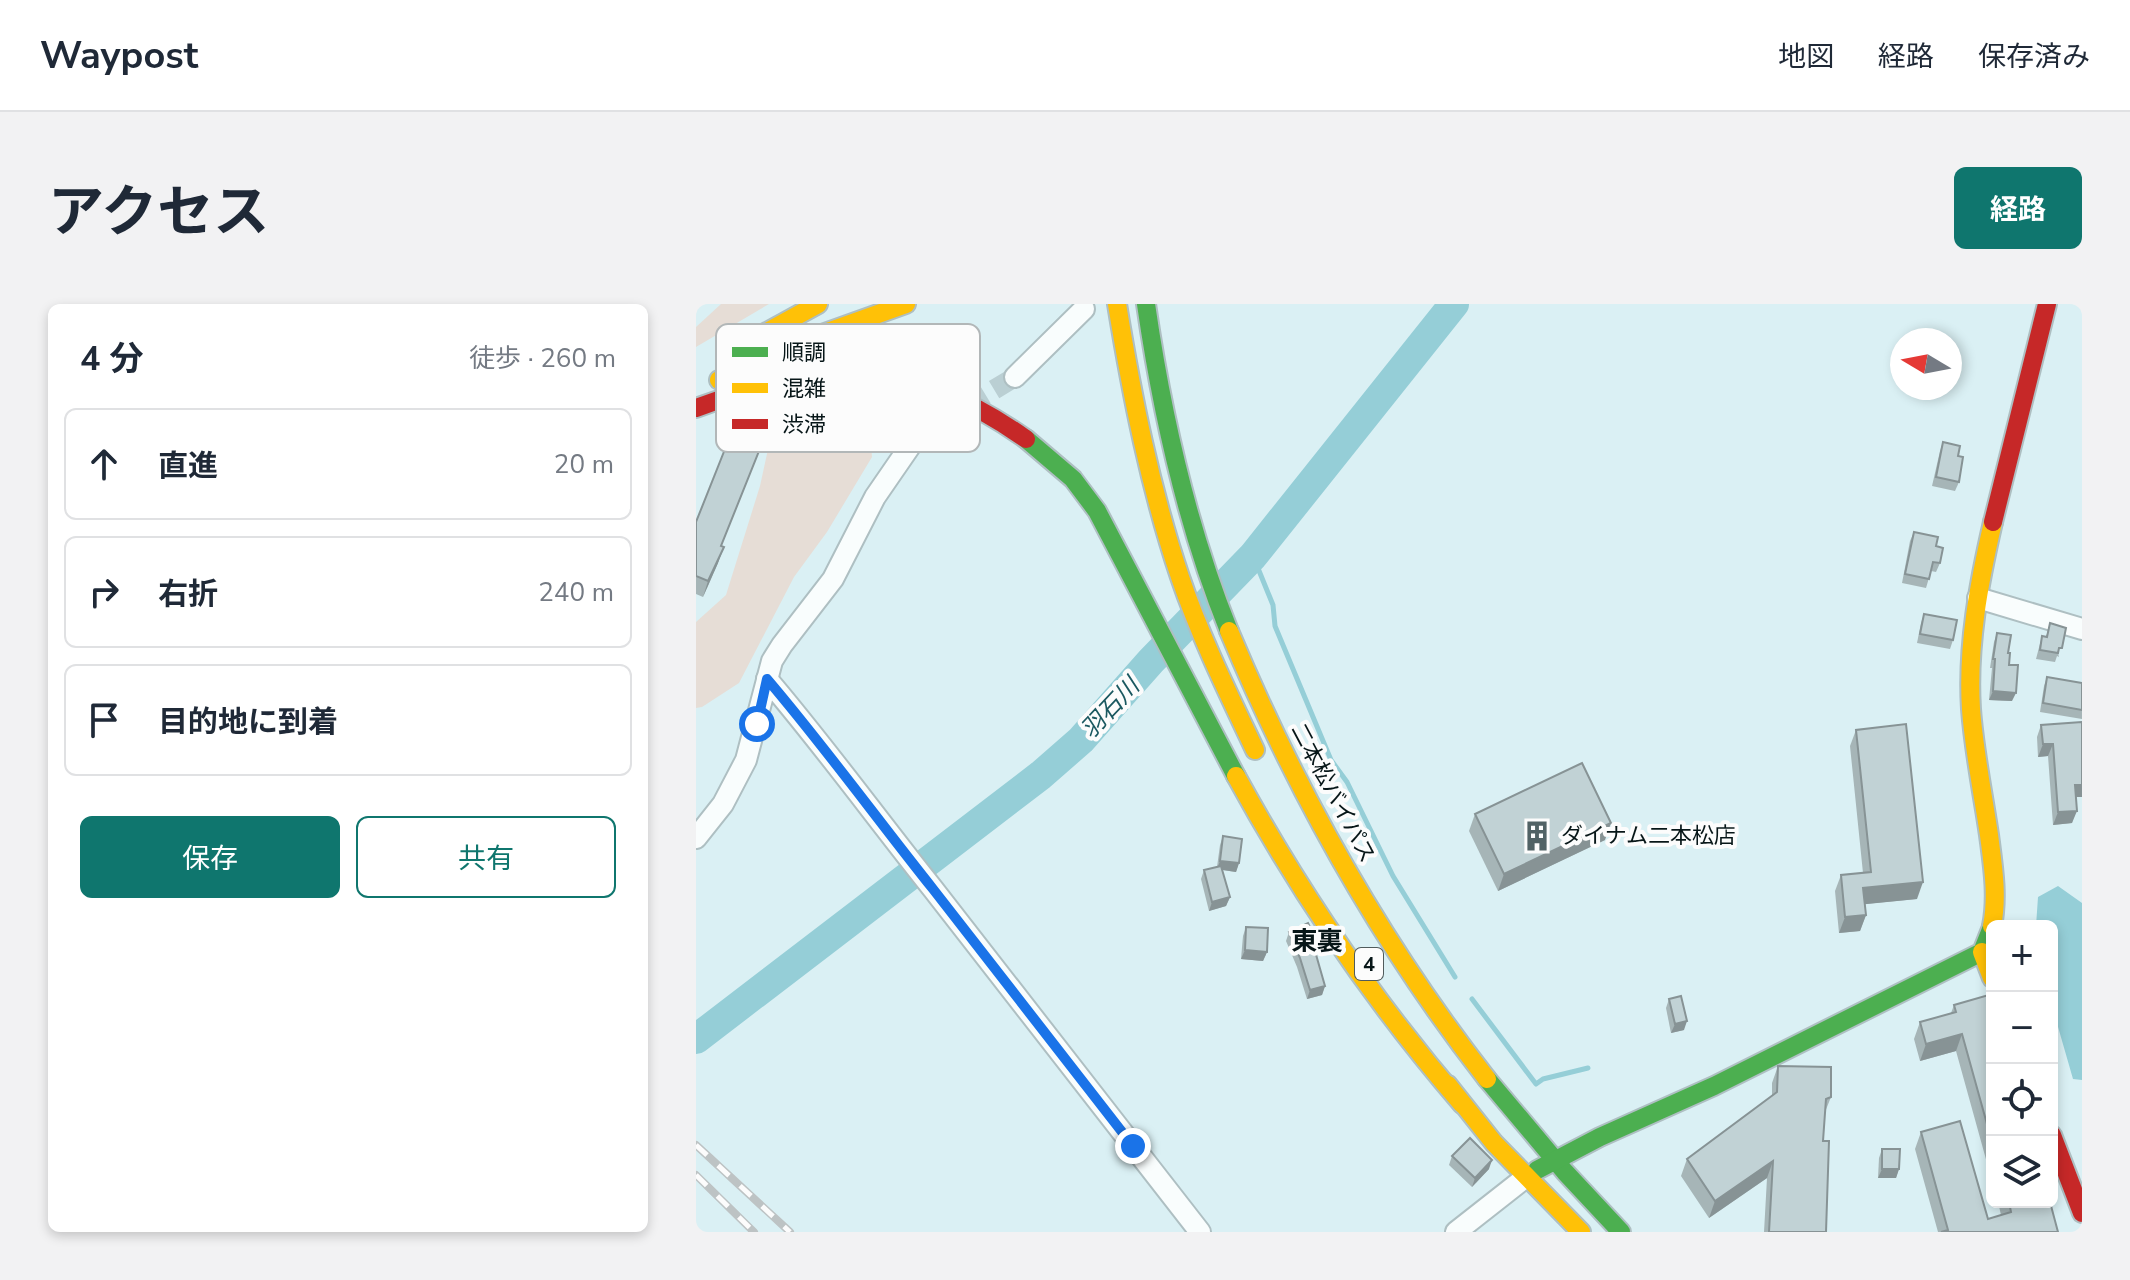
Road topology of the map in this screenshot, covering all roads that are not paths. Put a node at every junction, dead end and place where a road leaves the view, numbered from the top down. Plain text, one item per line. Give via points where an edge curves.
1 (818, 304) edge
2 (870, 304) edge
3 (906, 304) edge
4 (1117, 304) edge
5 (1146, 304) edge
6 (2047, 304) edge
7 (1084, 309) dead end
8 (781, 324) edge
9 (818, 324) edge
10 (850, 324) edge
11 (716, 371) edge
12 (1015, 377) tunnel mouth
13 (716, 381) edge
14 (696, 382) edge
15 (696, 390) edge
16 (716, 400) edge
17 (696, 408) edge
18 (980, 412) edge
19 (906, 452) tunnel mouth
20 (1978, 598) junction
21 (2082, 629) edge
22 (767, 679) junction
23 (1261, 762) dead end
24 (696, 838) edge
25 (1321, 885) dead end
26 (1993, 920) edge
27 (1986, 942) edge
28 (1982, 952) junction
29 (1986, 962) edge
30 (1462, 1104) junction
31 (2052, 1136) edge
32 (1554, 1160) junction
33 (1526, 1177) junction
34 (2082, 1213) edge
35 (1200, 1232) edge
36 (1456, 1232) edge
37 (1581, 1232) edge
38 (1621, 1232) edge

1 - 8 main road
2 - 9 main road
3 - 10 main road
4 - 23 main road via 1143,443 1180,577
5 - 32 main road, 二本松バイパス / 4 via 1166,418 1205,565 1282,753 1381,932 1461,1046
6 - 20 main road
7 - 12 street
11 - 14 main road
13 - 15 main road
16 - 17 main road
18 - 30 main road via 1018,432 1091,501 1242,787 1313,908 1423,1061
19 - 22 street via 875,497 833,579 772,661
20 - 21 street
20 - 26 main road via 1971,695 1994,870
22 - 24 street via 746,760 723,804
22 - 35 street
25 - 30 main road, 4
27 - 28 main road
28 - 29 main road
28 - 32 main road
30 - 33 main road, 4
31 - 34 main road
32 - 33 main road
32 - 38 main road, 二本松バイパス / 4
33 - 36 street
33 - 37 main road, 4

